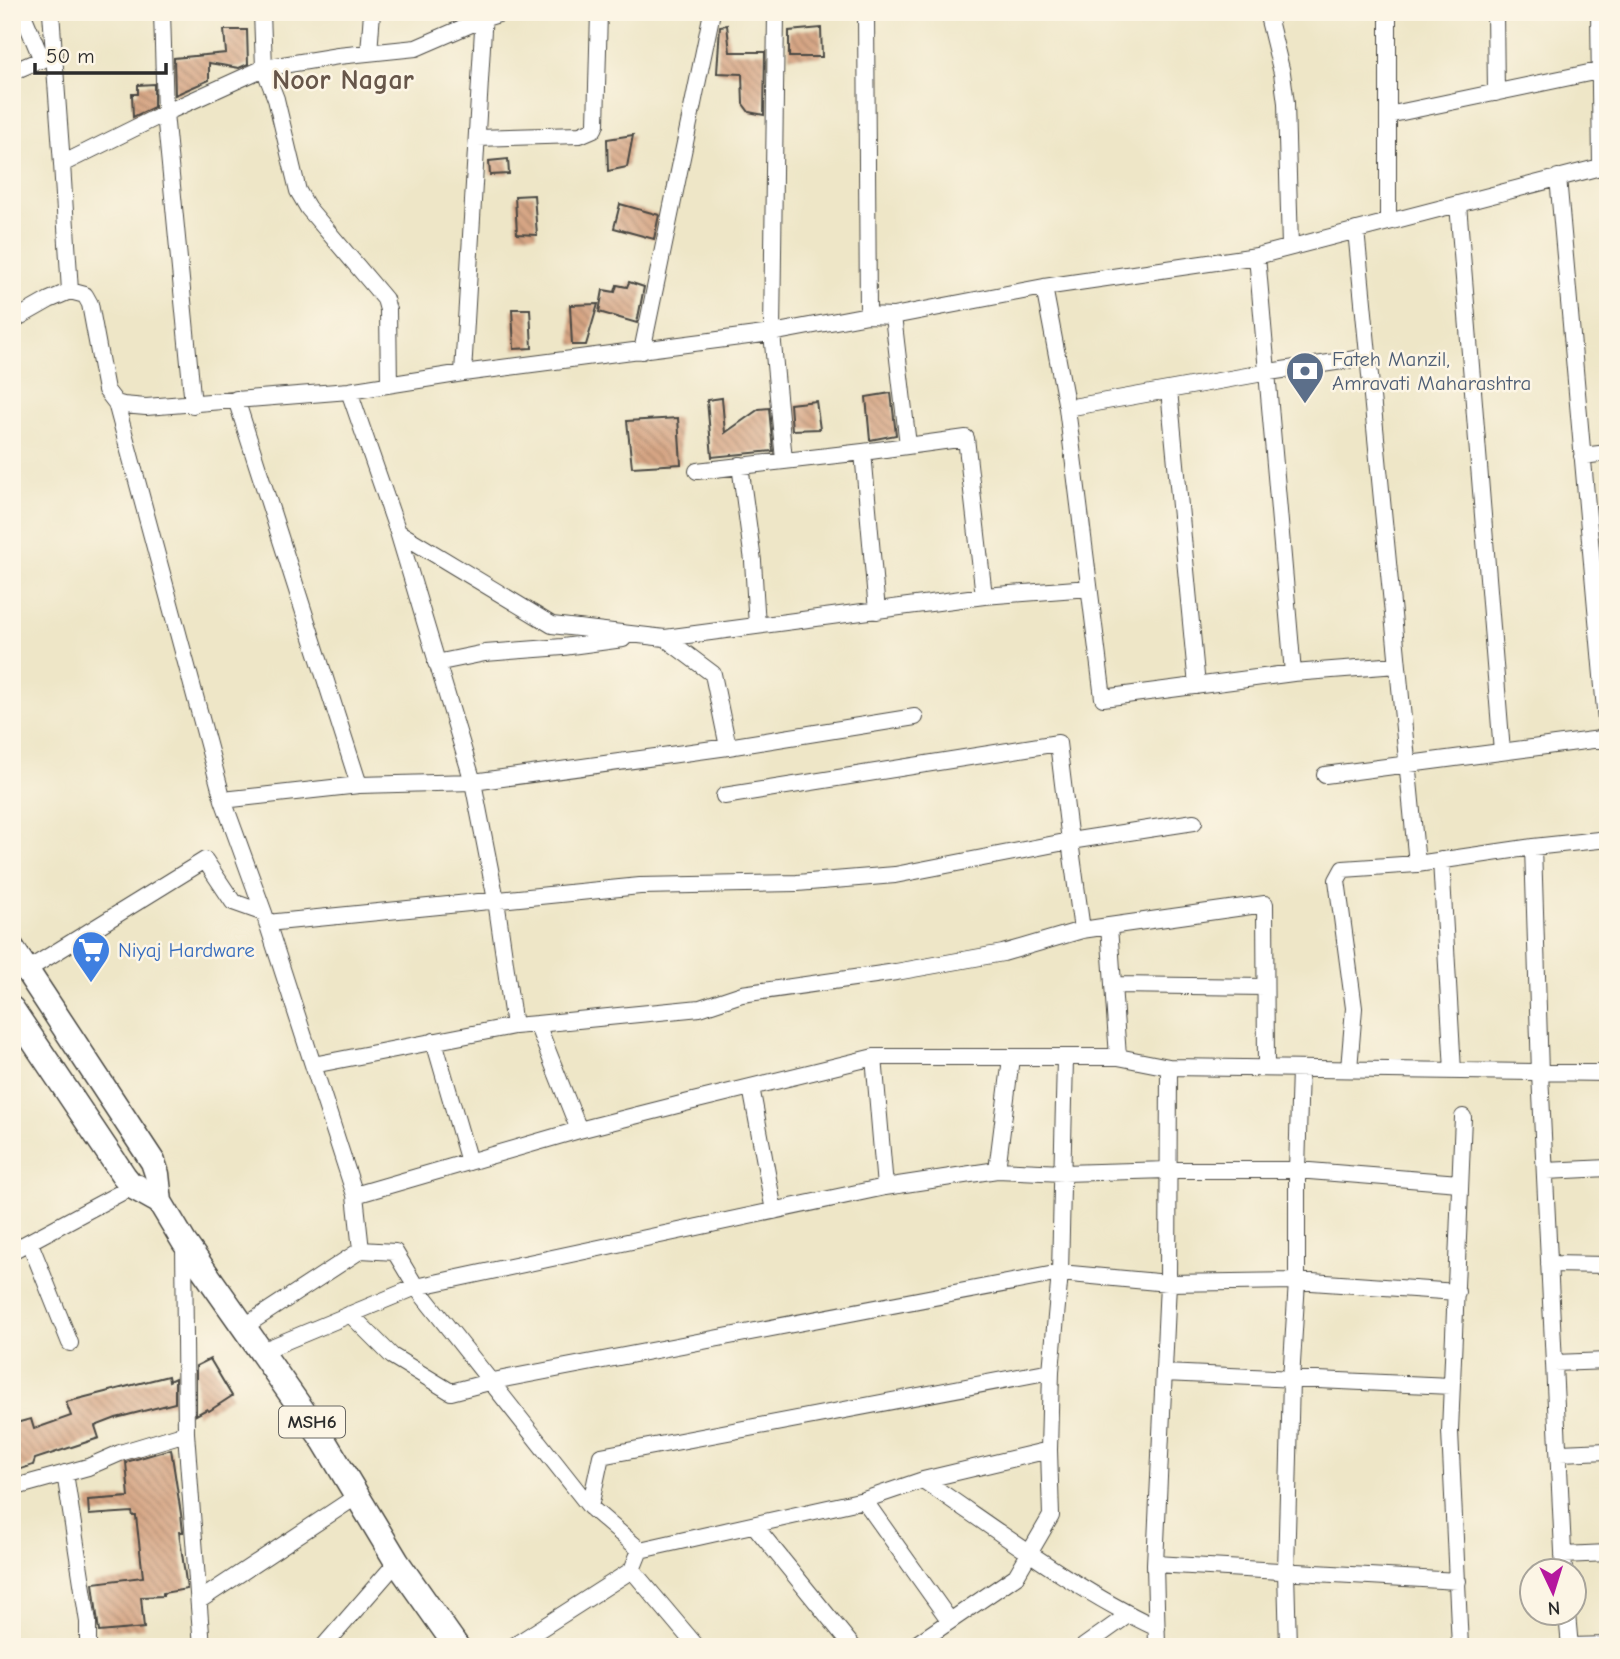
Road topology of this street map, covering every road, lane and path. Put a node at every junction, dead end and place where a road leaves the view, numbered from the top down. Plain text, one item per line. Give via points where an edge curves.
1 (22, 12) edge
2 (51, 12) edge
3 (162, 12) edge
4 (262, 12) edge
5 (372, 12) edge
6 (505, 12) edge
7 (599, 12) edge
8 (712, 12) edge
9 (776, 12) edge
10 (866, 12) edge
11 (1267, 12) edge
12 (1388, 12) edge
13 (1495, 12) edge
14 (1599, 12) edge
15 (484, 15) edge
16 (369, 52) junction
17 (48, 57) junction
18 (264, 68) junction
19 (1603, 70) edge
20 (12, 72) edge
21 (1496, 93) junction
22 (165, 113) junction
23 (1388, 115) junction
24 (478, 138) junction
25 (62, 164) junction
26 (1605, 165) edge
27 (1558, 177) junction
28 (1458, 204) junction
29 (1388, 222) junction
30 (1356, 230) junction
31 (1290, 247) junction
32 (1257, 256) junction
33 (1044, 287) junction
34 (70, 291) junction
35 (868, 315) junction
36 (893, 316) junction
37 (12, 321) edge
38 (772, 333) junction
39 (642, 351) junction
40 (1369, 357) junction
41 (1269, 372) junction
42 (463, 373) junction
43 (389, 385) junction
44 (1168, 390) junction
45 (349, 391) junction
46 (236, 399) junction
47 (116, 402) junction
48 (193, 405) junction
49 (1067, 408) junction
50 (908, 445) junction
51 (863, 453) junction
52 (1608, 453) edge
53 (1582, 456) junction
54 (784, 460) junction
55 (740, 465) junction
56 (697, 471) dead end
57 (398, 532) junction
58 (1089, 588) junction
59 (984, 596) junction
60 (877, 611) junction
61 (757, 626) junction
62 (639, 636) junction
63 (665, 638) junction
64 (436, 663) junction
65 (1397, 665) junction
66 (1293, 673) junction
67 (1197, 686) junction
68 (915, 718) dead end
69 (1607, 738) edge
70 (1608, 744) edge
71 (728, 747) junction
72 (1502, 752) junction
73 (1407, 764) junction
74 (1325, 775) dead end
75 (473, 782) junction
76 (359, 785) junction
77 (724, 796) dead end
78 (223, 800) junction
79 (1194, 822) dead end
80 (1608, 839) edge
81 (1070, 841) junction
82 (1533, 847) junction
83 (1441, 860) junction
84 (1417, 864) junction
85 (496, 900) junction
86 (265, 918) junction
87 (1109, 926) junction
88 (1083, 930) junction
89 (12, 948) edge
90 (27, 970) junction
91 (1114, 985) junction
92 (1265, 987) junction
93 (12, 1009) edge
94 (537, 1024) junction
95 (514, 1026) junction
96 (434, 1041) junction
97 (1118, 1057) junction
98 (874, 1058) junction
99 (1011, 1058) junction
100 (1065, 1058) junction
101 (313, 1065) junction
102 (1169, 1067) junction
103 (1266, 1068) junction
104 (1300, 1069) junction
105 (1349, 1069) junction
106 (1453, 1071) junction
107 (1540, 1073) junction
108 (1608, 1073) edge
109 (751, 1087) junction
110 (1463, 1117) dead end
111 (579, 1130) junction
112 (469, 1162) junction
113 (1608, 1168) edge
114 (997, 1170) junction
115 (1168, 1170) junction
116 (1297, 1170) junction
117 (1546, 1171) junction
118 (157, 1174) junction
119 (1063, 1174) junction
120 (1460, 1183) junction
121 (133, 1186) junction
122 (885, 1187) junction
123 (355, 1195) junction
124 (160, 1202) junction
125 (774, 1211) junction
126 (184, 1242) junction
127 (30, 1243) junction
128 (361, 1250) junction
129 (12, 1251) edge
130 (1549, 1264) junction
131 (1608, 1265) edge
132 (1060, 1273) junction
133 (1297, 1281) junction
134 (1168, 1283) junction
135 (416, 1287) junction
136 (1458, 1292) junction
137 (351, 1314) junction
138 (245, 1326) junction
139 (70, 1343) dead end
140 (262, 1351) junction
141 (1608, 1361) edge
142 (1554, 1363) junction
143 (1051, 1371) junction
144 (1164, 1373) junction
145 (1291, 1380) junction
146 (493, 1381) junction
147 (1451, 1386) junction
148 (186, 1433) junction
149 (1049, 1450) junction
150 (1608, 1451) edge
151 (1560, 1453) junction
152 (65, 1473) junction
153 (923, 1480) junction
154 (12, 1488) edge
155 (357, 1496) junction
156 (863, 1500) junction
157 (590, 1507) junction
158 (754, 1525) junction
159 (640, 1550) junction
160 (1030, 1553) junction
161 (1608, 1553) edge
162 (1564, 1558) edge
163 (1586, 1558) edge
164 (397, 1562) junction
165 (1155, 1564) junction
166 (632, 1570) junction
167 (1286, 1571) junction
168 (1458, 1581) junction
169 (200, 1600) junction
170 (1128, 1615) junction
171 (950, 1621) junction
172 (1157, 1628) junction
173 (1568, 1628) edge
174 (1608, 1645) edge
175 (1570, 1646) edge
176 (88, 1647) edge
177 (202, 1647) edge
178 (323, 1647) edge
179 (457, 1647) edge
180 (512, 1647) edge
181 (697, 1647) edge
182 (853, 1647) edge
183 (912, 1647) edge
184 (1083, 1647) edge
185 (1157, 1647) edge
186 (1288, 1647) edge
187 (1460, 1647) edge

1 - 17 street
2 - 17 street
3 - 22 street
4 - 18 street
5 - 16 street
6 - 15 street
7 - 24 street via 594,129 580,135
8 - 39 street
9 - 38 street
10 - 35 street
11 - 31 street via 1285,95
12 - 23 street
13 - 21 street
14 - 19 street
15 - 16 street via 416,48
15 - 24 street
16 - 18 street
17 - 20 street
17 - 25 street
18 - 22 street
18 - 43 street via 298,191 385,299
19 - 21 street
19 - 26 street
21 - 23 street
22 - 25 street
22 - 48 street
23 - 29 street
24 - 42 street
25 - 34 street
26 - 27 street
27 - 28 street
27 - 53 street
28 - 29 street
28 - 72 street
29 - 30 street
30 - 31 street
30 - 40 street
31 - 32 street
32 - 33 street
32 - 41 street
33 - 36 street
33 - 49 street
34 - 37 street
34 - 47 street via 85,295 90,304 106,390
35 - 36 street
35 - 38 street
36 - 50 street
38 - 39 street
38 - 54 street
39 - 42 street
40 - 41 street
40 - 65 street
41 - 44 street
41 - 66 street
42 - 43 street
43 - 45 street
44 - 49 street
44 - 67 street
45 - 46 street
45 - 57 street
46 - 48 street
46 - 76 street
47 - 48 street via 146,407
47 - 78 street
49 - 58 street
50 - 51 street
50 - 59 street via 966,438
51 - 54 street
51 - 60 street
52 - 53 street
53 - 69 street
54 - 55 street
55 - 56 street
55 - 61 street
57 - 62 street via 552,625
57 - 64 street
58 - 59 street
58 - 67 street via 1103,698
59 - 60 street
60 - 61 street
61 - 63 street
62 - 63 street
62 - 64 street
63 - 71 street via 713,674
64 - 75 street
65 - 66 street
65 - 73 street
66 - 67 street
68 - 71 street
69 - 70 street
69 - 72 street
71 - 75 street
72 - 73 street
73 - 74 street
73 - 84 street
75 - 76 street
75 - 85 street
76 - 78 street
77 - 81 street via 1058,743
78 - 86 street
79 - 81 street
80 - 82 street
81 - 85 street via 895,874 797,883 640,886
81 - 88 street
82 - 83 street
82 - 107 street
83 - 84 street
83 - 106 street
84 - 105 street via 1343,869 1338,875 1354,1008
85 - 86 street
85 - 95 street
86 - 90 street via 233,902 205,860
86 - 101 street
87 - 88 street
87 - 91 street
87 - 92 street via 1265,904
88 - 94 street via 1003,953 743,994 700,1008
89 - 90 main road, MSH6
90 - 118 main road, MSH6
91 - 92 street
91 - 97 street
92 - 103 street
93 - 121 main road, MSH6
94 - 95 street
94 - 111 street
95 - 96 street
96 - 101 street
96 - 112 street
97 - 100 street
97 - 102 street
98 - 99 street
98 - 109 street
98 - 122 street
99 - 100 street
99 - 114 street
100 - 119 street
101 - 123 street
102 - 103 street
102 - 115 street
103 - 104 street
104 - 105 street
104 - 116 street
105 - 106 street
106 - 107 street
107 - 108 street
107 - 117 street
109 - 111 street
109 - 125 street
110 - 120 street
111 - 112 street
112 - 123 street
113 - 117 street
114 - 119 street
114 - 122 street
115 - 116 street
115 - 119 street
115 - 134 street
116 - 120 street
116 - 133 street
117 - 130 street
118 - 121 street
118 - 124 main road, MSH6
119 - 132 street
120 - 136 street
121 - 124 main road, MSH6
121 - 127 street
122 - 125 street
123 - 128 street
124 - 126 main road, MSH6
125 - 135 street
126 - 138 main road, MSH6
126 - 148 street
127 - 129 street
127 - 139 street
128 - 135 street via 395,1252
128 - 138 street
130 - 131 street
130 - 142 street
132 - 134 street
132 - 143 street
132 - 146 street
133 - 134 street
133 - 136 street
133 - 145 street
134 - 144 street
135 - 137 street
135 - 146 street
136 - 147 street
137 - 140 street
137 - 146 street via 392,1356 451,1392
138 - 140 main road, MSH6
140 - 155 main road, MSH6
141 - 142 street
142 - 151 street
143 - 149 street
143 - 157 street via 601,1455
144 - 145 street
144 - 165 street
145 - 147 street
145 - 167 street
146 - 157 street
147 - 168 street
148 - 152 street
148 - 169 street
149 - 153 street
149 - 160 street via 1051,1516
150 - 151 street
151 - 162 street
152 - 154 street
152 - 176 street
153 - 156 street
153 - 160 street
155 - 164 main road, MSH6
155 - 169 street
156 - 158 street
156 - 171 street
157 - 159 street
158 - 159 street
158 - 182 street
159 - 166 street
160 - 170 street
160 - 171 street via 1016,1576
161 - 163 street
164 - 178 street
164 - 179 main road, MSH6
165 - 167 street
165 - 172 street
166 - 180 street
166 - 181 street
167 - 168 street
167 - 186 street
168 - 187 street
169 - 177 street
170 - 172 street
170 - 184 street
171 - 183 street
172 - 185 street
173 - 175 street
174 - 175 street

